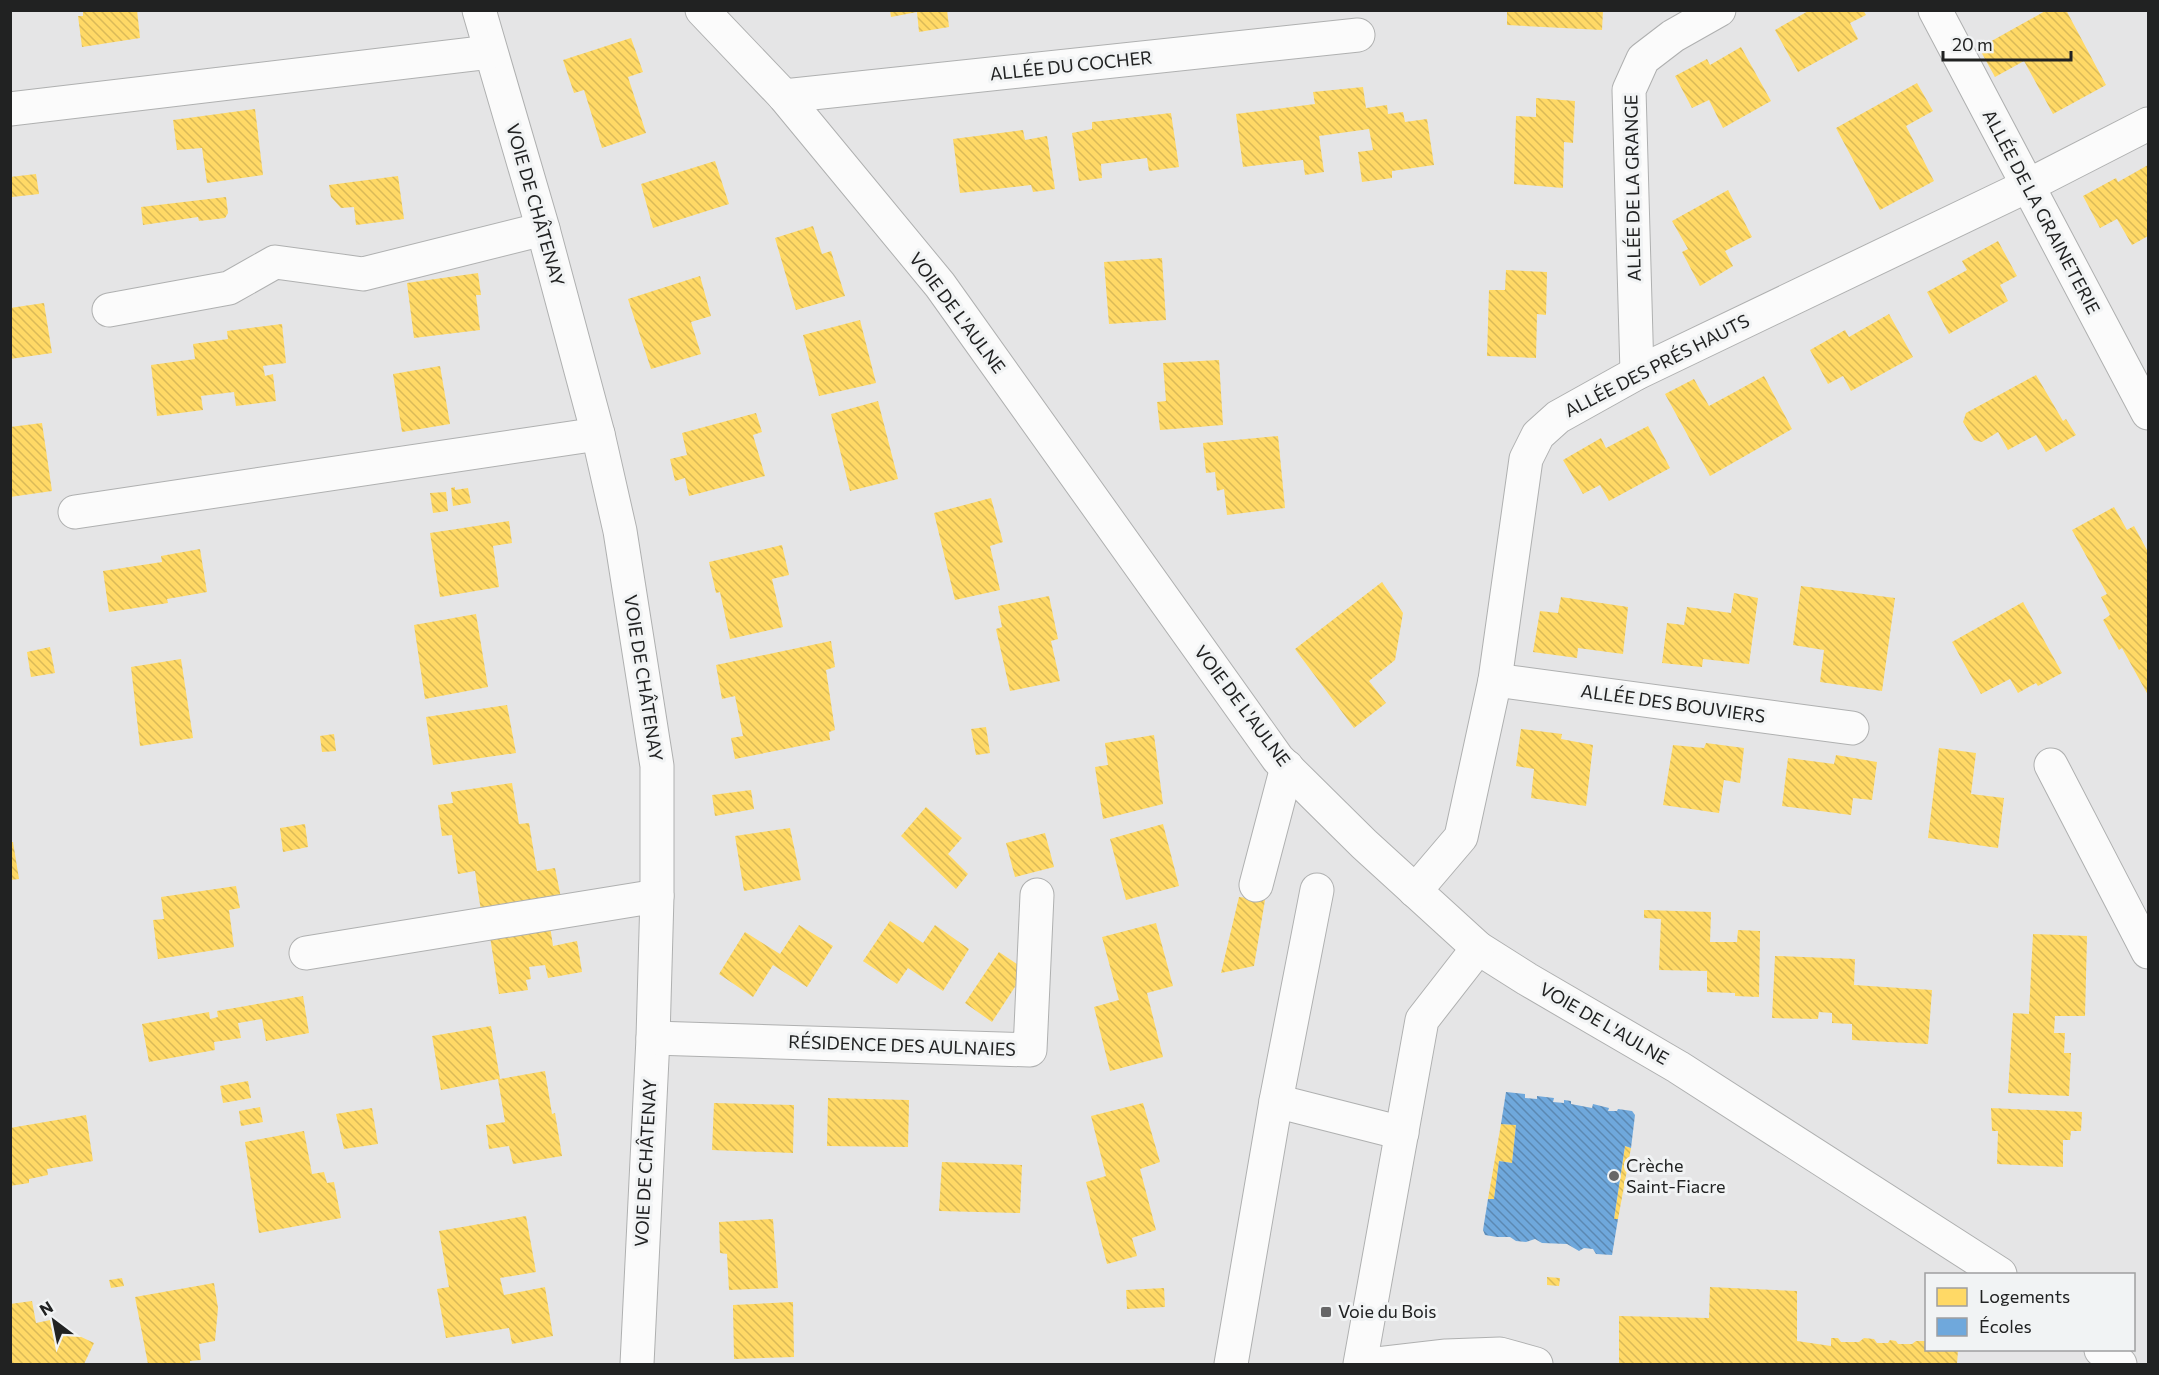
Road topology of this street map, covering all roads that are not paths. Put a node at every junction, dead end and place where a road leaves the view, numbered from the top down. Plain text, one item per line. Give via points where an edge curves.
1 (479, 10) edge
2 (702, 10) edge
3 (1719, 10) edge
4 (1935, 10) edge
5 (1358, 35) dead end
6 (490, 52) junction
7 (784, 96) junction
8 (10, 109) edge
9 (2148, 124) edge
10 (2027, 186) junction
11 (543, 229) junction
12 (109, 310) dead end
13 (1637, 374) junction
14 (2148, 413) edge
15 (598, 434) junction
16 (75, 512) dead end
17 (1495, 680) junction
18 (1852, 728) dead end
19 (2051, 765) dead end
20 (1287, 767) junction
21 (1256, 885) dead end
22 (1317, 890) dead end
23 (1415, 891) junction
24 (1037, 895) dead end
25 (657, 896) junction
26 (1478, 948) junction
27 (2148, 952) edge
28 (306, 953) dead end
29 (653, 1038) junction
30 (1276, 1101) junction
31 (1401, 1133) junction
32 (1997, 1273) edge
33 (2102, 1351) edge
34 (637, 1365) edge
35 (1231, 1365) edge
36 (1360, 1365) edge
37 (1377, 1365) edge
38 (1536, 1365) edge
39 (2120, 1365) edge

1 - 6 street, VOIE DE CHÂTENAY
2 - 7 street, VOIE DE L'AULNE
3 - 13 street, ALLÉE DE LA GRANGE via 1673,36 1643,59 1629,90
4 - 10 street, ALLÉE DE LA GRAINETERIE
5 - 7 street, ALLÉE DU COCHER
6 - 8 street
6 - 11 street, VOIE DE CHÂTENAY
7 - 20 street, VOIE DE L'AULNE via 940,285
9 - 10 street, ALLÉE DES PRÉS HAUTS
10 - 13 street, ALLÉE DES PRÉS HAUTS
10 - 14 street, ALLÉE DE LA GRAINETERIE
11 - 12 street via 363,274 275,262 229,288
11 - 15 street, VOIE DE CHÂTENAY
13 - 17 street, ALLÉE DES PRÉS HAUTS via 1558,417 1538,435 1526,459
15 - 16 street
15 - 25 street, VOIE DE CHÂTENAY via 620,531 657,766
17 - 18 street, ALLÉE DES BOUVIERS
17 - 23 street, ALLÉE DES PRÉS HAUTS via 1461,837
19 - 27 street
20 - 21 street
20 - 23 street, VOIE DE L'AULNE
22 - 30 street
23 - 26 street, VOIE DE L'AULNE
24 - 29 street, RÉSIDENCE DES AULNAIES via 1030,1050
25 - 28 street
25 - 29 street, VOIE DE CHÂTENAY
26 - 31 street via 1422,1020
26 - 32 street, VOIE DE L'AULNE via 1678,1067
29 - 34 street, VOIE DE CHÂTENAY
30 - 31 street
30 - 35 street
31 - 36 street
33 - 39 street
37 - 38 street via 1500,1354

